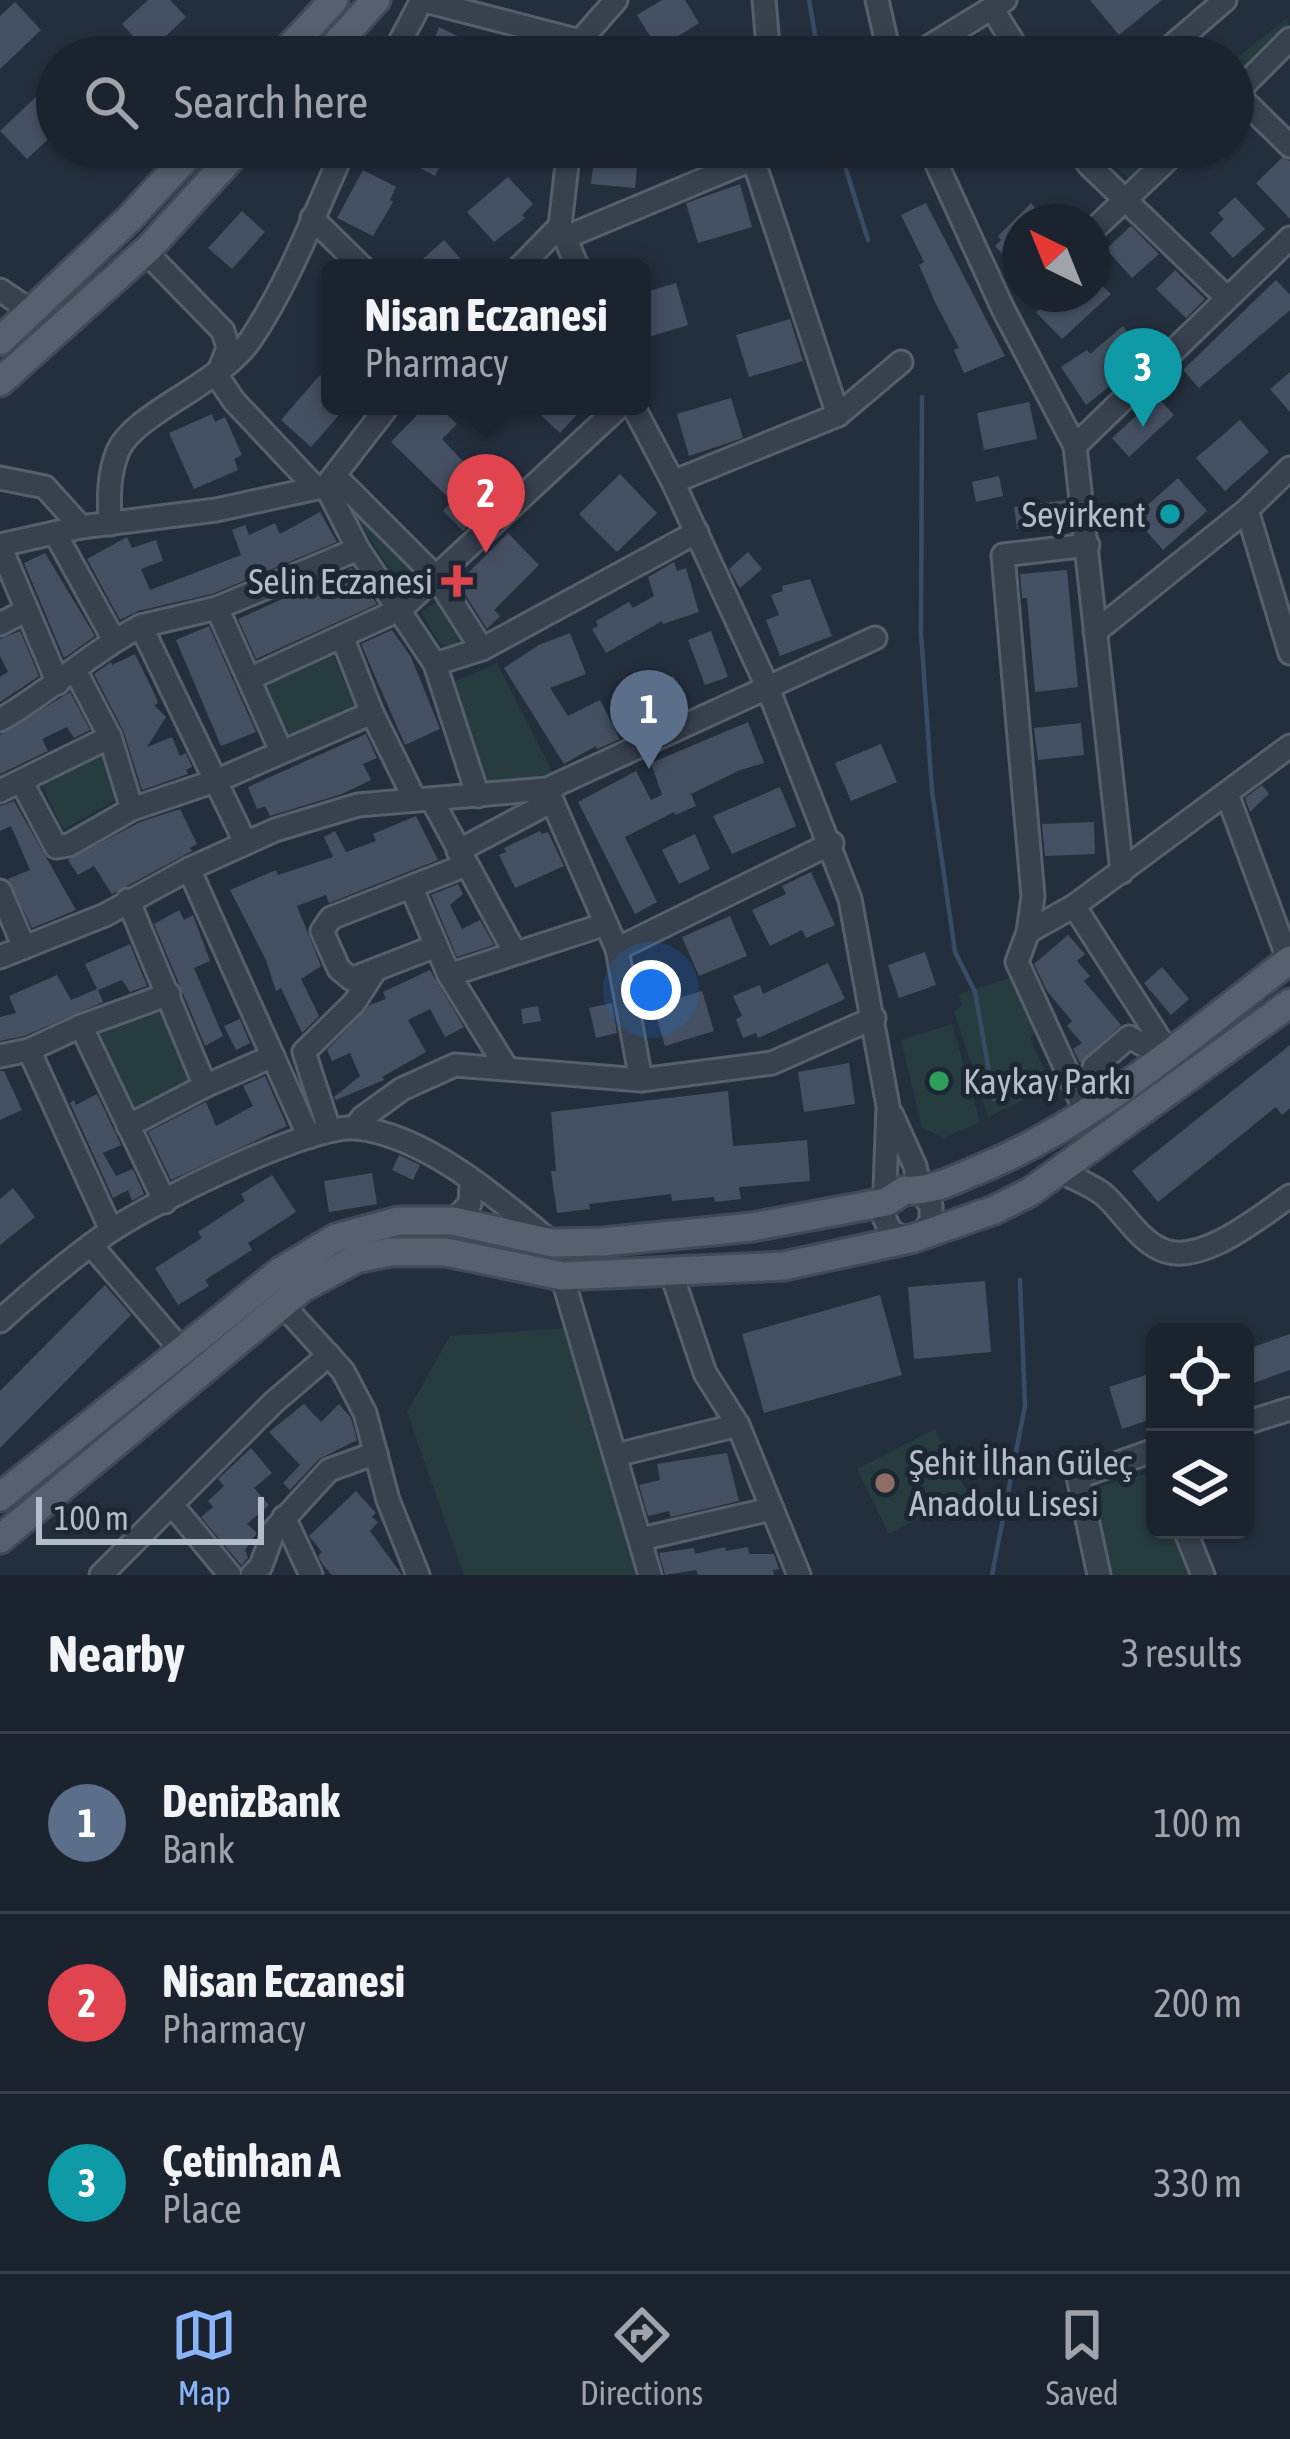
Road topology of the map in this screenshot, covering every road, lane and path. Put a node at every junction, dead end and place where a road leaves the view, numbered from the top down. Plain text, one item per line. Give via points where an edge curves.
1 (334, 0) edge
2 (376, 0) edge
3 (422, 0) edge
4 (616, 0) edge
5 (764, 0) edge
6 (877, 0) edge
7 (1226, 0) edge
8 (999, 4) edge
9 (301, 36) edge
10 (343, 36) edge
11 (403, 36) edge
12 (537, 36) edge
13 (589, 36) edge
14 (767, 36) edge
15 (885, 36) edge
16 (946, 36) edge
17 (1013, 36) edge
18 (1184, 36) edge
19 (1290, 39) edge
20 (1254, 74) edge
21 (1254, 113) edge
22 (1290, 146) edge
23 (176, 168) edge
24 (222, 168) edge
25 (335, 168) edge
26 (567, 168) edge
27 (729, 168) edge
28 (756, 168) edge
29 (940, 168) edge
30 (1092, 168) edge
31 (1160, 168) edge
32 (1128, 200) junction
33 (1110, 216) edge
34 (312, 218) junction
35 (562, 232) junction
36 (1290, 238) edge
37 (145, 251) junction
38 (354, 259) edge
39 (530, 259) edge
40 (574, 259) edge
41 (1002, 285) edge
42 (0, 290) edge
43 (1227, 298) junction
44 (31, 311) junction
45 (1015, 312) edge
46 (0, 340) edge
47 (901, 362) dead end
48 (217, 376) junction
49 (0, 382) edge
50 (381, 415) edge
51 (610, 415) edge
52 (638, 415) edge
53 (838, 416) junction
54 (1075, 446) junction
55 (1290, 468) edge
56 (0, 478) edge
57 (673, 482) junction
58 (325, 483) junction
59 (1247, 510) junction
60 (110, 524) junction
61 (81, 527) junction
62 (697, 532) junction
63 (55, 533) junction
64 (1088, 545) junction
65 (0, 546) edge
66 (358, 549) junction
67 (436, 577) junction
68 (217, 608) junction
69 (401, 609) junction
70 (27, 610) junction
71 (0, 624) edge
72 (141, 626) junction
73 (1095, 632) junction
74 (875, 638) dead end
75 (343, 639) junction
76 (114, 640) junction
77 (482, 649) junction
78 (1290, 653) edge
79 (435, 664) junction
80 (67, 677) junction
81 (251, 678) junction
82 (767, 686) junction
83 (373, 713) junction
84 (0, 720) edge
85 (110, 737) junction
86 (1290, 746) edge
87 (281, 751) junction
88 (218, 780) junction
89 (11, 786) edge
90 (1228, 794) junction
91 (549, 795) junction
92 (478, 796) junction
93 (423, 800) junction
94 (132, 809) junction
95 (245, 842) junction
96 (832, 844) junction
97 (462, 858) junction
98 (189, 869) junction
99 (1122, 872) junction
100 (412, 889) junction
101 (0, 891) edge
102 (128, 900) junction
103 (1074, 906) junction
104 (606, 924) junction
105 (1028, 932) junction
106 (436, 946) junction
107 (24, 947) junction
108 (617, 949) junction
109 (514, 952) junction
110 (0, 957) edge
111 (1289, 960) edge
112 (374, 972) junction
113 (449, 975) junction
114 (169, 994) junction
115 (1290, 1003) edge
116 (874, 1018) junction
117 (81, 1026) junction
118 (29, 1050) junction
119 (1166, 1054) junction
120 (0, 1056) edge
121 (273, 1056) junction
122 (506, 1067) junction
123 (640, 1080) junction
124 (205, 1086) junction
125 (888, 1106) junction
126 (1094, 1110) junction
127 (128, 1126) junction
128 (355, 1128) junction
129 (319, 1133) junction
130 (1062, 1172) junction
131 (471, 1181) junction
132 (921, 1193) junction
133 (1290, 1196) edge
134 (165, 1202) junction
135 (886, 1202) junction
136 (453, 1221) junction
137 (111, 1231) junction
138 (914, 1236) junction
139 (552, 1243) junction
140 (91, 1245) junction
141 (670, 1272) junction
142 (562, 1276) junction
143 (282, 1304) junction
144 (0, 1321) edge
145 (182, 1351) junction
146 (329, 1354) junction
147 (1290, 1409) edge
148 (1254, 1420) edge
149 (738, 1425) junction
150 (1146, 1453) edge
151 (376, 1454) junction
152 (616, 1455) junction
153 (0, 1497) edge
154 (172, 1506) junction
155 (771, 1509) junction
156 (284, 1517) junction
157 (0, 1539) edge
158 (640, 1539) junction
159 (1189, 1539) edge
160 (259, 1572) edge
161 (101, 1575) edge
162 (230, 1575) edge
163 (311, 1575) edge
164 (418, 1575) edge
165 (650, 1575) edge
166 (800, 1575) edge
167 (1099, 1575) edge
168 (1204, 1575) edge

1 - 9 main road
2 - 10 main road
3 - 11 street
3 - 12 street
4 - 13 street
5 - 14 street
6 - 15 street
7 - 18 street
8 - 16 street
8 - 17 street
19 - 20 street
21 - 22 street
23 - 44 main road
24 - 37 main road
25 - 34 street
26 - 35 street
27 - 35 street
28 - 53 street
29 - 41 street
30 - 32 street
31 - 32 street
32 - 33 street
32 - 43 street
34 - 38 street
34 - 48 street via 250,341
35 - 39 street
35 - 40 street
36 - 43 street
37 - 48 street via 223,331 228,348
37 - 49 main road
42 - 44 street
43 - 54 street
44 - 46 main road
45 - 54 street
47 - 53 street
48 - 58 street
48 - 60 street via 133,428 118,448
50 - 58 street
51 - 67 street
52 - 57 street
53 - 57 street
54 - 64 street
55 - 59 street
56 - 61 street via 45,487
57 - 62 street
58 - 60 street via 234,507
58 - 66 street
58 - 67 street
59 - 73 street
59 - 78 street
60 - 61 street
61 - 63 street
62 - 77 street
62 - 82 street
63 - 65 street
63 - 76 street
64 - 73 street
64 - 105 street via 1003,555 1033,896
65 - 70 street
66 - 68 street
66 - 69 street
67 - 69 street
67 - 77 street
68 - 72 street
68 - 81 street
69 - 75 street
69 - 79 street
70 - 71 street
70 - 80 street
72 - 76 street
72 - 88 street
73 - 99 street
74 - 82 street
75 - 81 street
75 - 83 street
76 - 80 street
77 - 79 street
79 - 92 street
80 - 84 street
80 - 85 street
81 - 87 street
82 - 91 street
82 - 96 street
83 - 87 street
83 - 93 street
85 - 89 street
85 - 94 street
86 - 90 street
87 - 88 street
88 - 94 street
88 - 95 street
89 - 94 street via 56,847
90 - 99 street
90 - 111 street
91 - 92 street
91 - 97 street
91 - 104 street
92 - 93 street
93 - 95 street via 358,805
93 - 97 street
95 - 98 street
96 - 108 street
96 - 116 street
97 - 100 street
97 - 109 street
98 - 102 street
98 - 121 street
99 - 103 street
100 - 106 street
100 - 112 street via 331,918 322,932 351,979
101 - 107 street
102 - 107 street
102 - 114 street
103 - 105 street
103 - 119 street
104 - 108 street
104 - 109 street
105 - 126 street via 1017,962
106 - 112 street
106 - 113 street
107 - 110 street
108 - 123 street
109 - 113 street
111 - 119 main road
112 - 129 street via 304,1052
113 - 122 street
114 - 117 street
114 - 124 street
115 - 130 main road
116 - 123 street via 772,1063
116 - 125 street
117 - 118 street
117 - 127 street
118 - 120 street
118 - 137 street
119 - 126 main road
121 - 124 street
121 - 129 street
122 - 123 street
122 - 128 street via 455,1065 402,1089
124 - 127 street
125 - 132 street
125 - 135 street
126 - 132 main road via 1005,1160
127 - 134 street
128 - 129 street
128 - 131 street via 397,1137
129 - 134 street
130 - 133 street via 1101,1192 1166,1251 1201,1249
130 - 138 main road via 994,1210
131 - 136 street via 470,1204
131 - 139 street
132 - 135 main road via 905,1190
132 - 138 street via 932,1213
134 - 137 street
135 - 138 street via 886,1226
135 - 139 main road via 752,1226
136 - 139 main road
136 - 145 main road via 398,1221 336,1238
137 - 140 street
138 - 141 main road via 784,1266
140 - 144 street
140 - 145 street
141 - 142 main road
141 - 149 street via 705,1373
142 - 143 main road via 446,1252 390,1252 356,1259
142 - 152 street
143 - 146 street
143 - 157 main road
145 - 153 main road
146 - 151 street via 365,1414
146 - 154 street
147 - 148 street
149 - 152 street
149 - 155 street
150 - 167 street via 1078,1477
151 - 156 street via 328,1470
151 - 164 street
152 - 158 street
154 - 161 street
154 - 162 street
155 - 158 street
155 - 166 street
156 - 160 street
156 - 163 street
158 - 165 street
159 - 168 street

